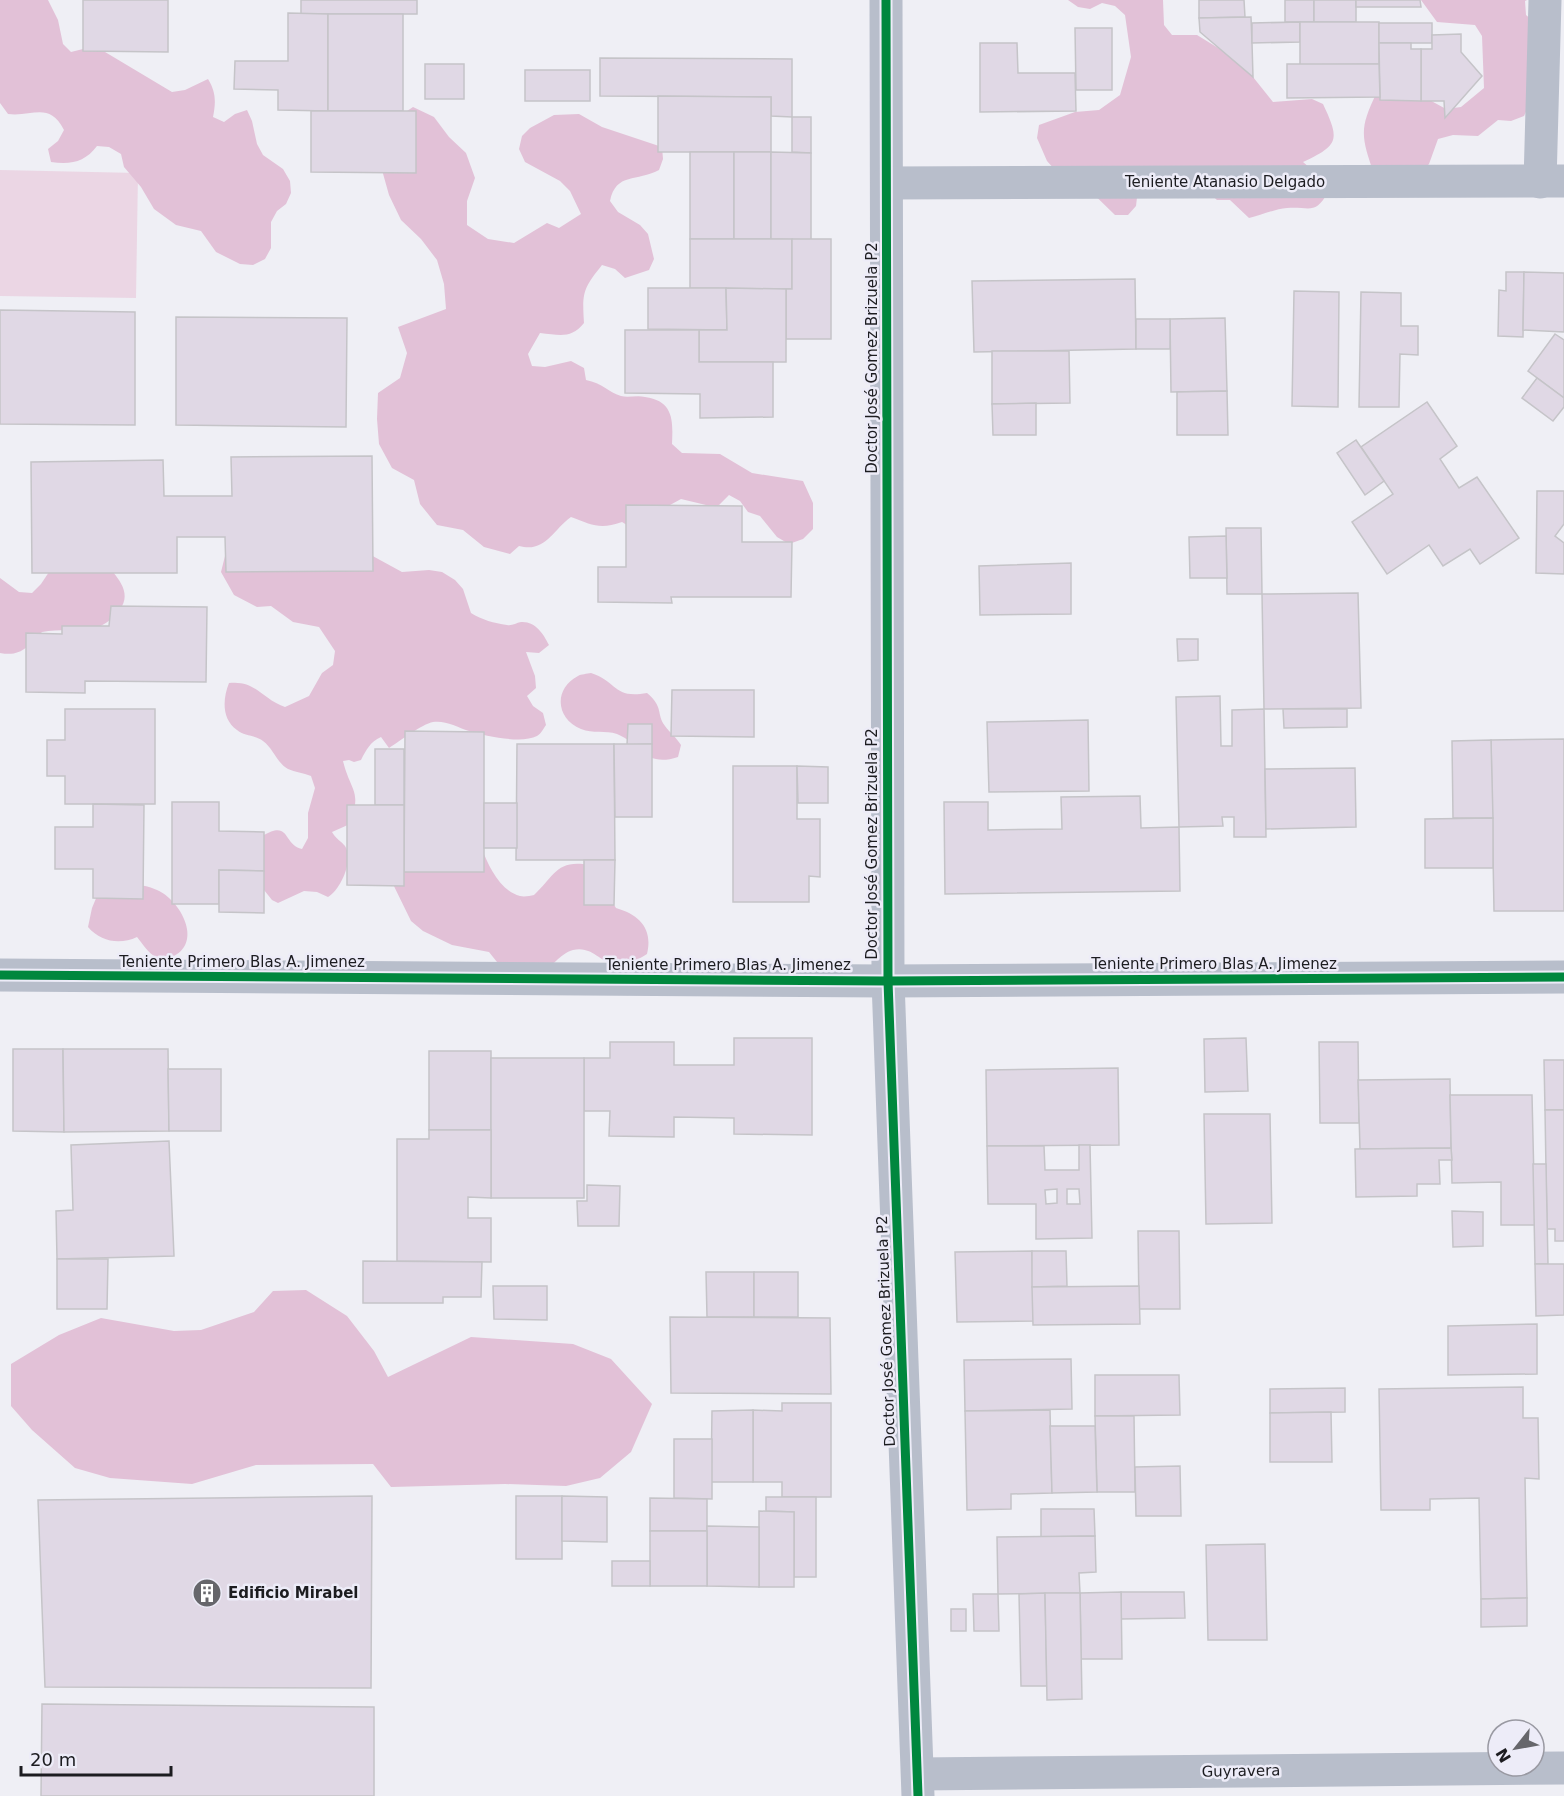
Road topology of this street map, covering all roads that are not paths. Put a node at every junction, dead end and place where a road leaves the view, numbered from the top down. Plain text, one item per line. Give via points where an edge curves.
1 (886, 0) edge
2 (1545, 0) edge
3 (1552, 182) edge
4 (887, 183) junction
5 (0, 975) edge
6 (1564, 977) edge
7 (888, 981) junction
8 (1564, 1768) edge
9 (918, 1785) edge

1 - 4 street, Doctor José Gomez Brizuela P2
2 - 3 street
3 - 4 street, Teniente Atanasio Delgado
4 - 7 street, Doctor José Gomez Brizuela P2
5 - 7 street, Teniente Primero Blas A. Jimenez
6 - 7 street, Teniente Primero Blas A. Jimenez
7 - 9 street, Doctor José Gomez Brizuela P2
8 - 9 street, Guyravera

